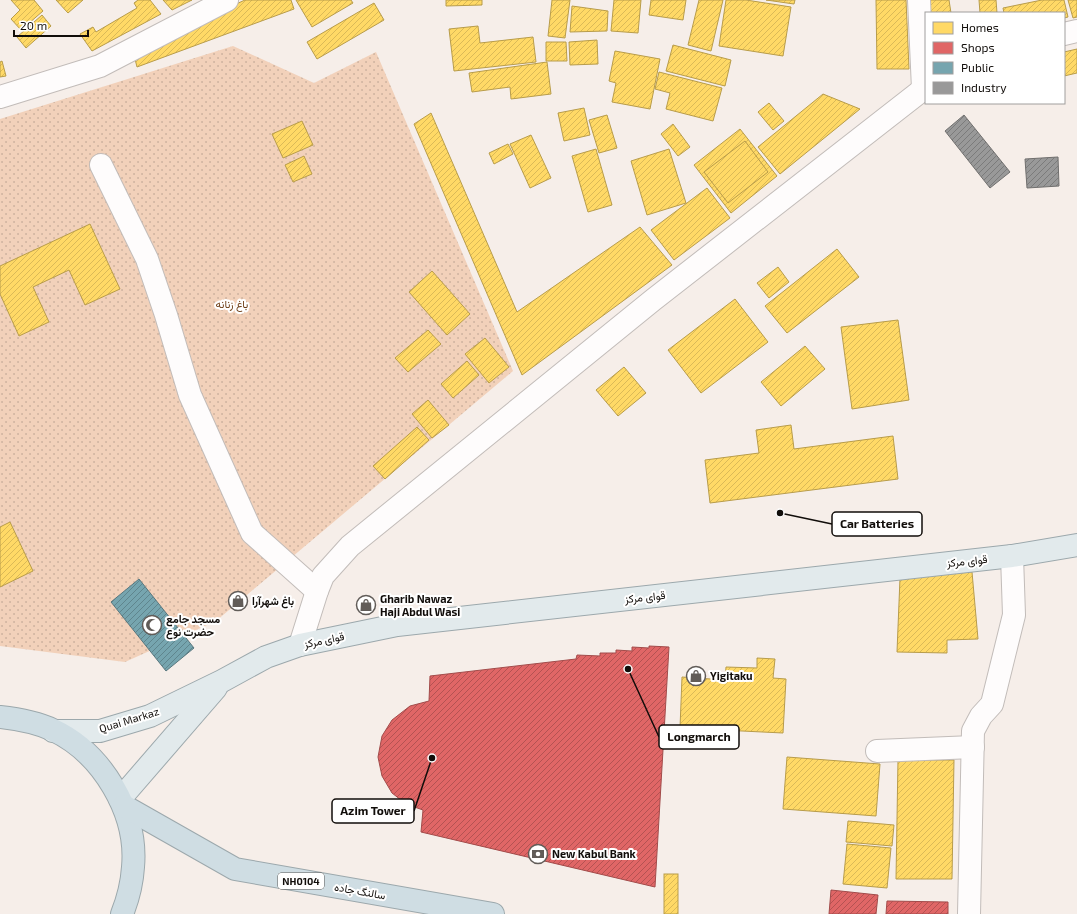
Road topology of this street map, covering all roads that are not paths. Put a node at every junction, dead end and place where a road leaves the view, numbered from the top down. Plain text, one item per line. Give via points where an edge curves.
1 (227, 0) edge
2 (919, 0) edge
3 (1077, 31) edge
4 (1065, 34) edge
5 (924, 88) edge
6 (0, 97) edge
7 (101, 165) dead end
8 (1077, 545) edge
9 (1012, 556) junction
10 (317, 591) junction
11 (300, 645) junction
12 (222, 681) junction
13 (0, 717) edge
14 (54, 730) junction
15 (973, 747) junction
16 (877, 751) dead end
17 (122, 803) junction
18 (122, 914) edge
19 (493, 914) edge
20 (969, 914) edge

1 - 6 street via 100,66
2 - 5 street
3 - 4 street
5 - 10 street via 640,310 350,546 323,576
7 - 10 street via 147,258 190,395 252,533
8 - 9 main road, قوای مرکز
9 - 11 main road, قوای مرکز via 397,625
9 - 15 street via 1014,615 992,704 973,730
10 - 11 street
11 - 12 main road, قوای مرکز via 266,657
12 - 14 main road, Quai Markaz via 150,716 100,731
12 - 17 main road
13 - 14 highway, NH0104 via 26,720
14 - 17 highway, NH0104 via 81,748 104,772
15 - 16 street
15 - 20 street
17 - 18 highway, NH0104 via 132,836 133,866 129,896
17 - 19 highway, سالنگ جاده / NH0104 via 235,869

